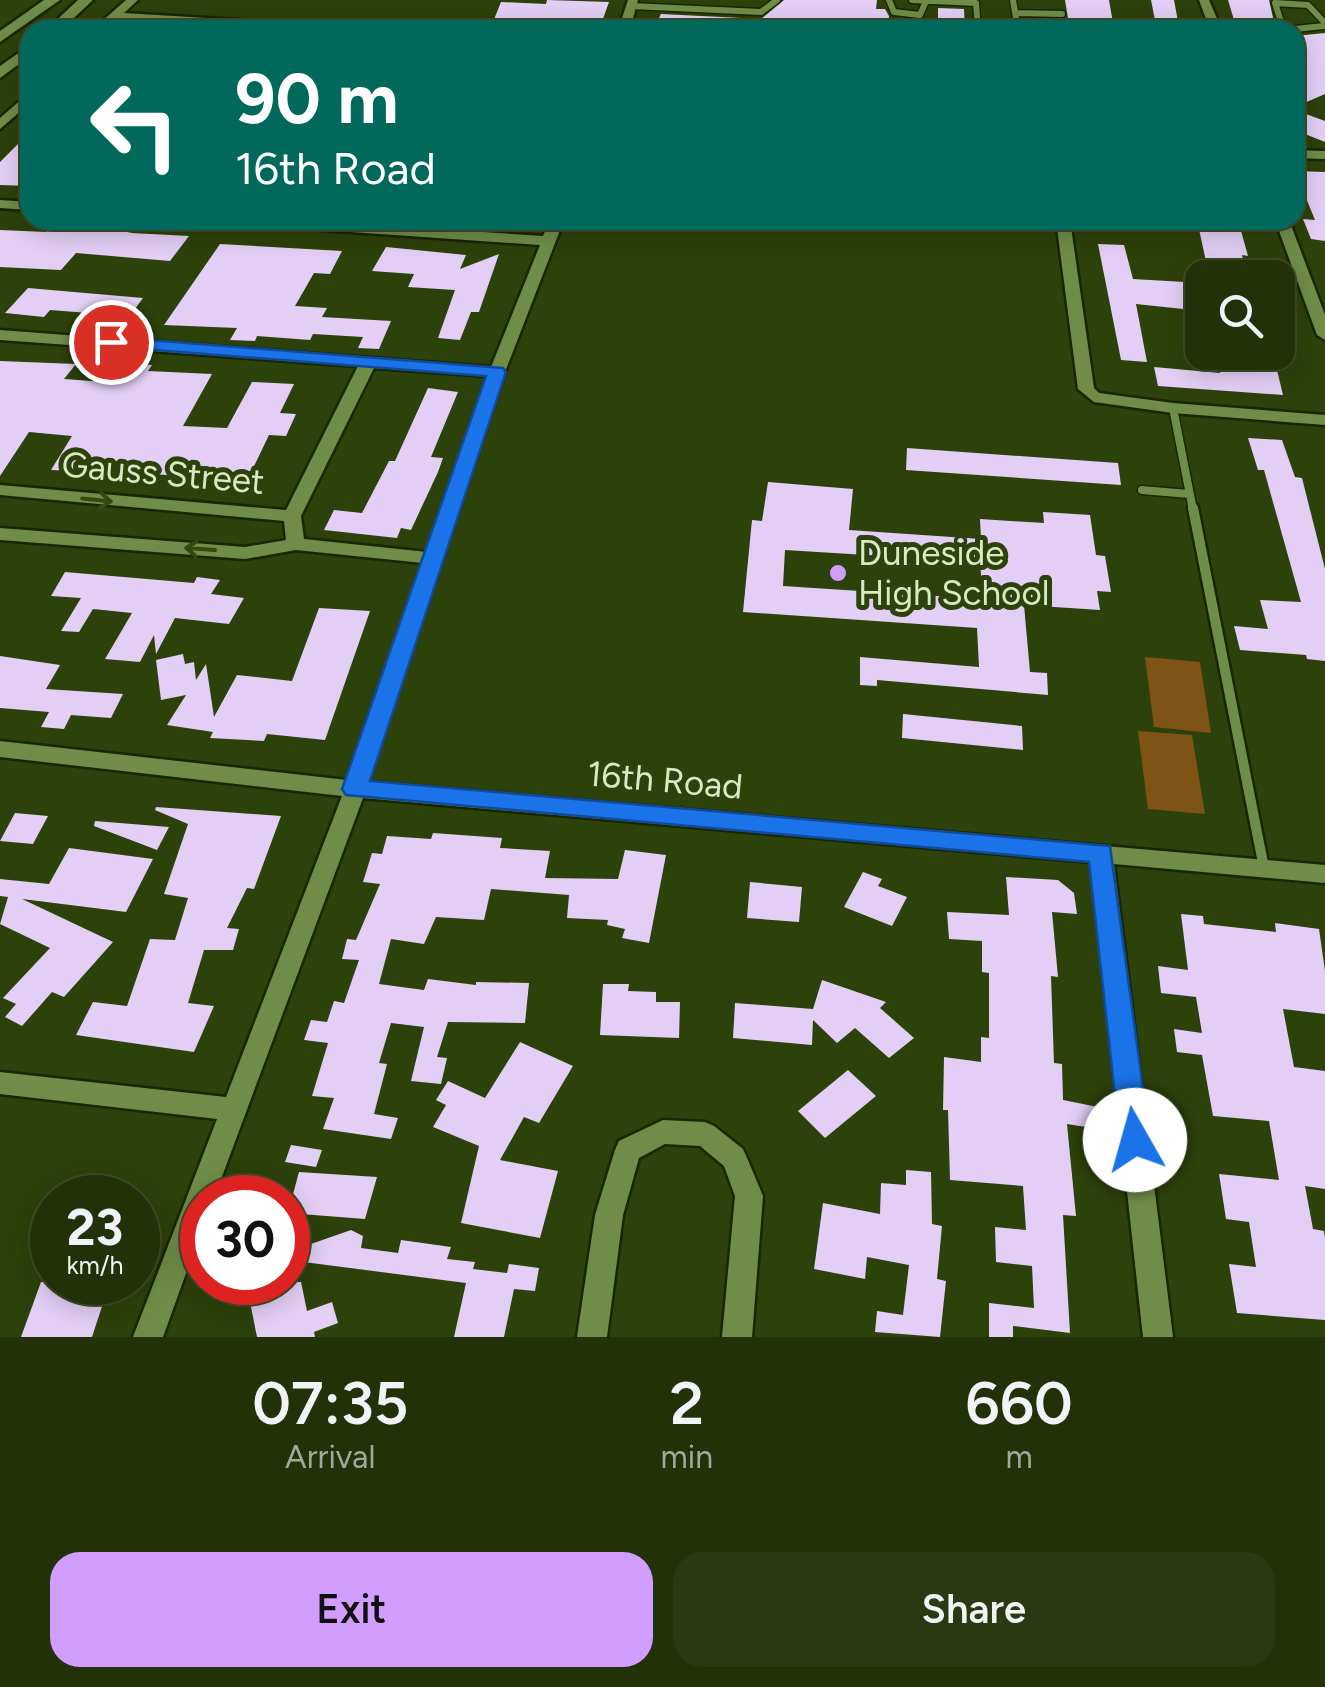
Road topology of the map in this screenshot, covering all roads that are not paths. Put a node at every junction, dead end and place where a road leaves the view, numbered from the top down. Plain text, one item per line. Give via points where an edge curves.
1 (52, 0) edge
2 (86, 0) edge
3 (133, 0) edge
4 (777, 0) edge
5 (889, 0) edge
6 (901, 0) edge
7 (912, 0) edge
8 (926, 0) edge
9 (1013, 0) edge
10 (632, 3) edge
11 (1015, 13) junction
12 (1062, 14) dead end
13 (112, 16) junction
14 (25, 20) edge
15 (64, 20) edge
16 (108, 20) edge
17 (182, 20) edge
18 (977, 20) edge
19 (1016, 20) edge
20 (1279, 20) edge
21 (1305, 29) edge
22 (20, 57) edge
23 (0, 74) edge
24 (20, 106) edge
25 (0, 125) edge
26 (524, 230) edge
27 (1065, 230) edge
28 (1286, 230) edge
29 (553, 231) edge
30 (0, 335) edge
31 (1325, 335) edge
32 (368, 364) junction
33 (496, 372) junction
34 (1173, 408) junction
35 (1325, 420) edge
36 (0, 490) edge
37 (1142, 490) dead end
38 (1189, 494) junction
39 (292, 516) junction
40 (0, 534) edge
41 (296, 544) junction
42 (432, 558) junction
43 (0, 750) edge
44 (355, 789) junction
45 (1101, 854) junction
46 (1264, 868) junction
47 (1325, 874) edge
48 (0, 1082) edge
49 (232, 1109) junction
50 (148, 1337) edge
51 (592, 1337) edge
52 (737, 1337) edge
53 (1158, 1337) edge

1 - 14 main road
2 - 15 main road
3 - 13 street
4 - 10 lane via 761,12
5 - 8 lane via 894,12 920,14
6 - 7 lane
7 - 8 lane
8 - 18 lane via 976,3
9 - 11 lane
11 - 12 lane
11 - 19 lane
13 - 16 street
13 - 17 street
20 - 21 lane via 1274,4 1308,4 1324,26
22 - 23 main road
24 - 25 street
26 - 29 street
27 - 34 street via 1086,390 1112,402
28 - 31 street
29 - 33 street
30 - 32 street
32 - 33 street
32 - 39 street
33 - 42 street
34 - 35 street
34 - 38 lane
36 -> 39 street, Gauss Street
37 - 38 lane
38 - 46 lane
39 - 41 street, Gauss Street
41 -> 40 street, Gauss Street via 245,552
41 - 42 street, Gauss Street
42 - 44 street
43 - 44 street, 16th Road
44 - 45 street, 16th Road
44 - 49 street
45 - 46 street, 16th Road
45 - 53 street
46 - 47 street, 16th Road
48 - 49 street
49 - 50 street
51 - 52 street via 608,1215 628,1150 663,1132 706,1134 734,1158 749,1196

